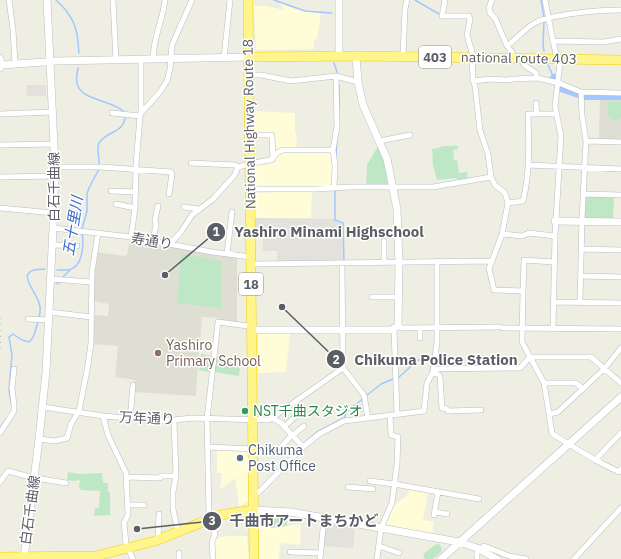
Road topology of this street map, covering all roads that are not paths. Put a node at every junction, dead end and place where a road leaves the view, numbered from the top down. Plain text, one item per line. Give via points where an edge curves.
1 (9, 0) edge
2 (47, 0) edge
3 (113, 0) edge
4 (165, 0) edge
5 (192, 0) edge
6 (230, 0) edge
7 (248, 0) edge
8 (339, 0) edge
9 (407, 0) edge
10 (445, 0) edge
11 (492, 0) edge
12 (545, 0) edge
13 (621, 10) edge
14 (548, 17) junction
15 (621, 39) edge
16 (553, 41) junction
17 (507, 46) junction
18 (339, 56) junction
19 (356, 56) junction
20 (403, 56) junction
21 (0, 57) edge
22 (249, 57) junction
23 (472, 57) junction
24 (171, 58) junction
25 (224, 58) junction
26 (512, 58) junction
27 (523, 58) junction
28 (558, 58) junction
29 (141, 59) junction
30 (153, 59) junction
31 (116, 60) junction
32 (621, 60) edge
33 (51, 61) junction
34 (15, 64) junction
35 (2, 67) edge
36 (249, 75) junction
37 (336, 76) junction
38 (537, 78) junction
39 (473, 81) junction
40 (358, 82) junction
41 (559, 83) junction
42 (621, 93) edge
43 (581, 94) junction
44 (536, 103) dead end
45 (53, 112) junction
46 (112, 113) dead end
47 (0, 114) edge
48 (141, 114) junction
49 (537, 114) junction
50 (557, 114) junction
51 (249, 135) junction
52 (410, 135) dead end
53 (379, 141) junction
54 (586, 141) junction
55 (621, 142) edge
56 (54, 144) junction
57 (0, 145) edge
58 (333, 150) junction
59 (273, 159) junction
60 (191, 163) dead end
61 (250, 164) junction
62 (528, 165) junction
63 (55, 167) junction
64 (238, 167) junction
65 (558, 167) junction
66 (585, 168) junction
67 (136, 169) junction
68 (621, 169) edge
69 (55, 176) junction
70 (0, 177) edge
71 (491, 177) junction
72 (335, 187) junction
73 (393, 187) junction
74 (250, 189) junction
75 (111, 191) dead end
76 (136, 192) junction
77 (169, 194) dead end
78 (583, 194) junction
79 (621, 195) edge
80 (0, 201) edge
81 (508, 203) junction
82 (116, 204) dead end
83 (158, 206) dead end
84 (184, 207) dead end
85 (0, 208) edge
86 (135, 208) junction
87 (198, 209) junction
88 (232, 212) dead end
89 (54, 213) junction
90 (555, 221) junction
91 (582, 221) junction
92 (621, 222) edge
93 (53, 228) junction
94 (98, 232) junction
95 (502, 234) junction
96 (555, 236) junction
97 (131, 237) junction
98 (153, 241) junction
99 (384, 241) dead end
100 (170, 244) junction
101 (53, 245) junction
102 (77, 246) dead end
103 (582, 249) junction
104 (621, 250) edge
105 (228, 254) junction
106 (251, 261) junction
107 (437, 261) junction
108 (492, 261) junction
109 (384, 262) junction
110 (399, 262) junction
111 (554, 262) junction
112 (343, 263) junction
113 (581, 276) junction
114 (621, 276) edge
115 (51, 279) junction
116 (91, 282) junction
117 (523, 291) junction
118 (372, 297) dead end
119 (399, 297) junction
120 (553, 302) junction
121 (580, 302) junction
122 (621, 303) edge
123 (49, 316) junction
124 (91, 317) junction
125 (28, 319) dead end
126 (396, 328) junction
127 (420, 328) junction
128 (437, 328) junction
129 (522, 328) junction
130 (553, 328) junction
131 (343, 329) junction
132 (621, 329) edge
133 (252, 330) junction
134 (420, 339) dead end
135 (621, 348) edge
136 (530, 357) junction
137 (343, 368) junction
138 (14, 369) dead end
139 (604, 369) junction
140 (433, 371) junction
141 (544, 383) junction
142 (621, 383) edge
143 (133, 385) dead end
144 (583, 390) junction
145 (621, 397) edge
146 (43, 407) junction
147 (481, 410) dead end
148 (78, 412) junction
149 (397, 414) junction
150 (549, 414) junction
151 (390, 415) junction
152 (103, 416) junction
153 (296, 416) dead end
154 (272, 418) junction
155 (368, 418) junction
156 (130, 419) junction
157 (207, 419) junction
158 (253, 420) junction
159 (174, 421) junction
160 (304, 426) dead end
161 (284, 427) junction
162 (0, 433) edge
163 (621, 433) edge
164 (292, 436) junction
165 (39, 440) junction
166 (569, 444) junction
167 (208, 447) junction
168 (281, 447) dead end
169 (303, 447) junction
170 (253, 449) junction
171 (595, 460) junction
172 (621, 469) edge
173 (176, 476) junction
174 (35, 477) junction
175 (126, 477) junction
176 (0, 481) edge
177 (66, 483) dead end
178 (394, 484) junction
179 (351, 489) dead end
180 (438, 492) junction
181 (253, 495) junction
182 (479, 499) dead end
183 (127, 505) junction
184 (144, 505) dead end
185 (621, 508) edge
186 (253, 510) junction
187 (159, 514) dead end
188 (447, 514) dead end
189 (210, 518) junction
190 (324, 518) junction
191 (381, 528) junction
192 (475, 529) junction
193 (178, 532) junction
194 (441, 539) junction
195 (158, 540) junction
196 (460, 542) junction
197 (379, 546) junction
198 (128, 548) junction
199 (480, 548) junction
200 (290, 552) dead end
201 (321, 553) junction
202 (399, 553) dead end
203 (0, 557) edge
204 (24, 558) junction
205 (36, 558) edge
206 (442, 558) edge
207 (133, 559) edge
208 (213, 559) edge
209 (254, 559) edge
210 (321, 559) edge
211 (377, 559) edge
212 (477, 559) edge
213 (497, 559) edge
214 (526, 559) edge
215 (574, 559) edge

1 - 34 street
2 - 33 street, 白石千曲線
3 - 31 street
4 - 30 street
5 - 24 street via 175,36
6 - 25 street
7 - 22 highway, National Highway Route 18 / 18
8 - 18 street
9 - 20 street
10 - 23 street via 442,16 469,16 467,35
11 - 17 street via 490,13 496,20
12 - 14 street
13 - 14 street
14 - 16 street
14 - 17 street via 533,24
15 - 16 street via 604,42
16 - 28 street
17 - 26 street via 512,52
18 - 19 highway, national route 403 / 403
18 - 22 highway, national route 403 / 403
19 - 20 highway, national route 403 / 403
19 - 40 street
20 - 23 highway, national route 403 / 403
21 - 35 street
22 - 25 street
22 - 36 highway, National Highway Route 18 / 18
23 - 26 highway, national route 403 / 403
23 - 39 street
24 - 25 street
24 - 30 street
24 - 48 street via 163,88
26 - 27 highway, national route 403 / 403
27 - 28 highway, national route 403 / 403
27 - 38 street via 524,65 536,73
28 - 32 highway, national route 403 / 403
28 - 41 street
29 - 30 street
29 - 31 street
29 - 48 street
31 - 33 street
33 - 34 street
33 - 45 street, 白石千曲線
34 - 35 street
36 - 37 street via 291,81
36 - 51 highway, National Highway Route 18 / 18
37 - 40 street
37 - 58 street via 337,126
38 - 39 street
38 - 41 street
39 - 71 street via 480,130 488,154
40 - 53 street via 364,109
41 - 43 street
41 - 50 street via 555,106
42 - 43 street
43 - 54 street
44 - 49 street
45 - 47 street
45 - 56 street, 白石千曲線
46 - 48 street
48 - 67 street
49 - 50 street
49 - 62 street via 528,114
50 - 65 street via 561,136
51 - 59 street via 272,135
51 - 61 highway, National Highway Route 18 / 18
52 - 53 street
53 - 73 street via 387,158
54 - 55 street
54 - 66 street
56 - 57 street
56 - 63 street, 白石千曲線
58 - 59 street via 283,150
58 - 72 street
59 - 61 street
60 - 64 street
61 - 64 street
61 - 74 highway, National Highway Route 18 / 18
62 - 65 street
62 - 81 street via 523,201
63 - 67 street
63 - 69 street, 白石千曲線
64 - 87 street via 234,176 222,189
65 - 66 street
65 - 90 street
66 - 68 street
66 - 78 street
67 - 76 street
67 - 77 street via 171,172
69 - 70 street
69 - 89 street, 白石千曲線
71 - 73 street via 433,187
71 - 81 street via 495,185 505,193
72 - 73 street
72 - 74 street
73 - 110 street via 398,221
74 - 106 highway, National Highway Route 18 / 18
75 - 76 street
76 - 86 street
78 - 79 street
78 - 91 street
80 - 85 street
81 - 95 street
82 - 86 street
83 - 98 street
84 - 87 street
85 - 89 street
86 - 97 street
87 - 100 street
88 - 105 street
89 - 93 street, 白石千曲線
90 - 91 street
90 - 96 street
91 - 92 street
91 - 103 street
93 - 94 street, 寿通り
93 - 101 street, 白石千曲線
94 - 97 street, 寿通り
94 - 116 street
95 - 96 street via 522,236 530,233
95 - 108 street
96 - 111 street
97 - 98 street, 寿通り
98 - 100 street, 寿通り
99 - 109 street
100 - 105 street, 寿通り
101 - 102 street
101 - 115 street, 白石千曲線
103 - 104 street
103 - 113 street
105 - 106 street, 寿通り
106 - 112 street, 寿通り
106 - 133 highway, National Highway Route 18 / 18
107 - 108 street, 寿通り
107 - 110 street, 寿通り
107 - 128 street
108 - 117 street via 489,268 494,290
109 - 110 street, 寿通り
109 - 112 street, 寿通り
110 - 119 street
111 - 117 street via 524,260
111 - 120 street
112 - 131 street
113 - 114 street
113 - 121 street
115 - 116 street
115 - 123 street, 白石千曲線
116 - 124 street
117 - 129 street
118 - 119 street
119 - 126 street
120 - 121 street
120 - 130 street
121 - 122 street
123 - 124 street
123 - 125 street
123 - 146 street, 白石千曲線
124 - 148 street via 88,365
126 - 127 street
126 - 131 street
126 - 149 street
127 - 128 street
127 - 134 street
128 - 129 street
128 - 140 street
129 - 130 street
129 - 136 street via 522,342
130 - 132 street
131 - 133 street
131 - 137 street
133 - 157 street via 248,326 218,322
133 - 158 highway, National Highway Route 18 / 18
135 - 139 street
136 - 139 street via 591,357
136 - 140 street via 520,368
136 - 141 street
137 - 154 street
137 - 155 street via 364,397
138 - 162 street via 14,411
139 - 142 street
139 - 144 street
140 - 147 street via 440,377 442,408 448,411
140 - 149 street via 427,383 424,411
141 - 144 street via 576,383
141 - 150 street
143 - 156 street
144 - 150 street via 558,412
145 - 166 street
146 - 148 street, 万年通り
146 - 165 street, 白石千曲線
148 - 152 street, 万年通り
148 - 165 street via 67,438 55,441
149 - 151 street
150 - 166 street via 552,432
151 - 155 street
151 - 178 street via 391,435 398,437
152 - 156 street, 万年通り
152 - 175 street via 108,435
153 - 161 street
154 - 158 street, 万年通り
154 - 161 street
155 - 169 street via 344,421 319,434
156 - 159 street, 万年通り
157 - 158 street, 万年通り
157 - 159 street, 万年通り
157 - 167 street
158 - 170 highway, National Highway Route 18 / 18
159 - 173 street
160 - 164 street
161 - 164 street
163 - 171 street
164 - 168 street
164 - 169 street
165 - 174 street, 白石千曲線
166 - 171 street
166 - 192 street
167 - 170 street
167 - 189 street
169 - 181 street
170 - 181 highway, National Highway Route 18 / 18
171 - 172 street via 619,472
173 - 175 street
173 - 193 street via 173,509
174 - 176 street via 8,471
174 - 177 street
174 - 204 street, 白石千曲線
175 - 183 street
178 - 179 street via 372,481 372,490
178 - 180 street
178 - 191 street via 392,503
180 - 182 street
180 - 188 street via 434,514
181 - 186 highway, National Highway Route 18 / 18
183 - 184 street
183 - 198 street via 128,515 124,523
185 - 215 street
186 - 189 highway
186 - 190 street via 291,512
186 - 209 highway, National Highway Route 18 / 18
187 - 195 street
189 - 193 highway
189 - 208 street via 215,534 212,542
190 - 191 street
190 - 201 street
191 - 194 street
191 - 197 street
192 - 196 street
192 - 199 street via 473,539
193 - 195 highway
194 - 196 street
194 - 206 street via 446,544
195 - 198 highway
196 - 199 street
196 - 206 street
197 - 202 street
197 - 211 street
198 - 205 highway via 91,557
198 - 207 street
199 - 212 street
199 - 213 street
199 - 214 street
200 - 201 street
201 - 210 street
203 - 204 highway
204 - 205 highway

